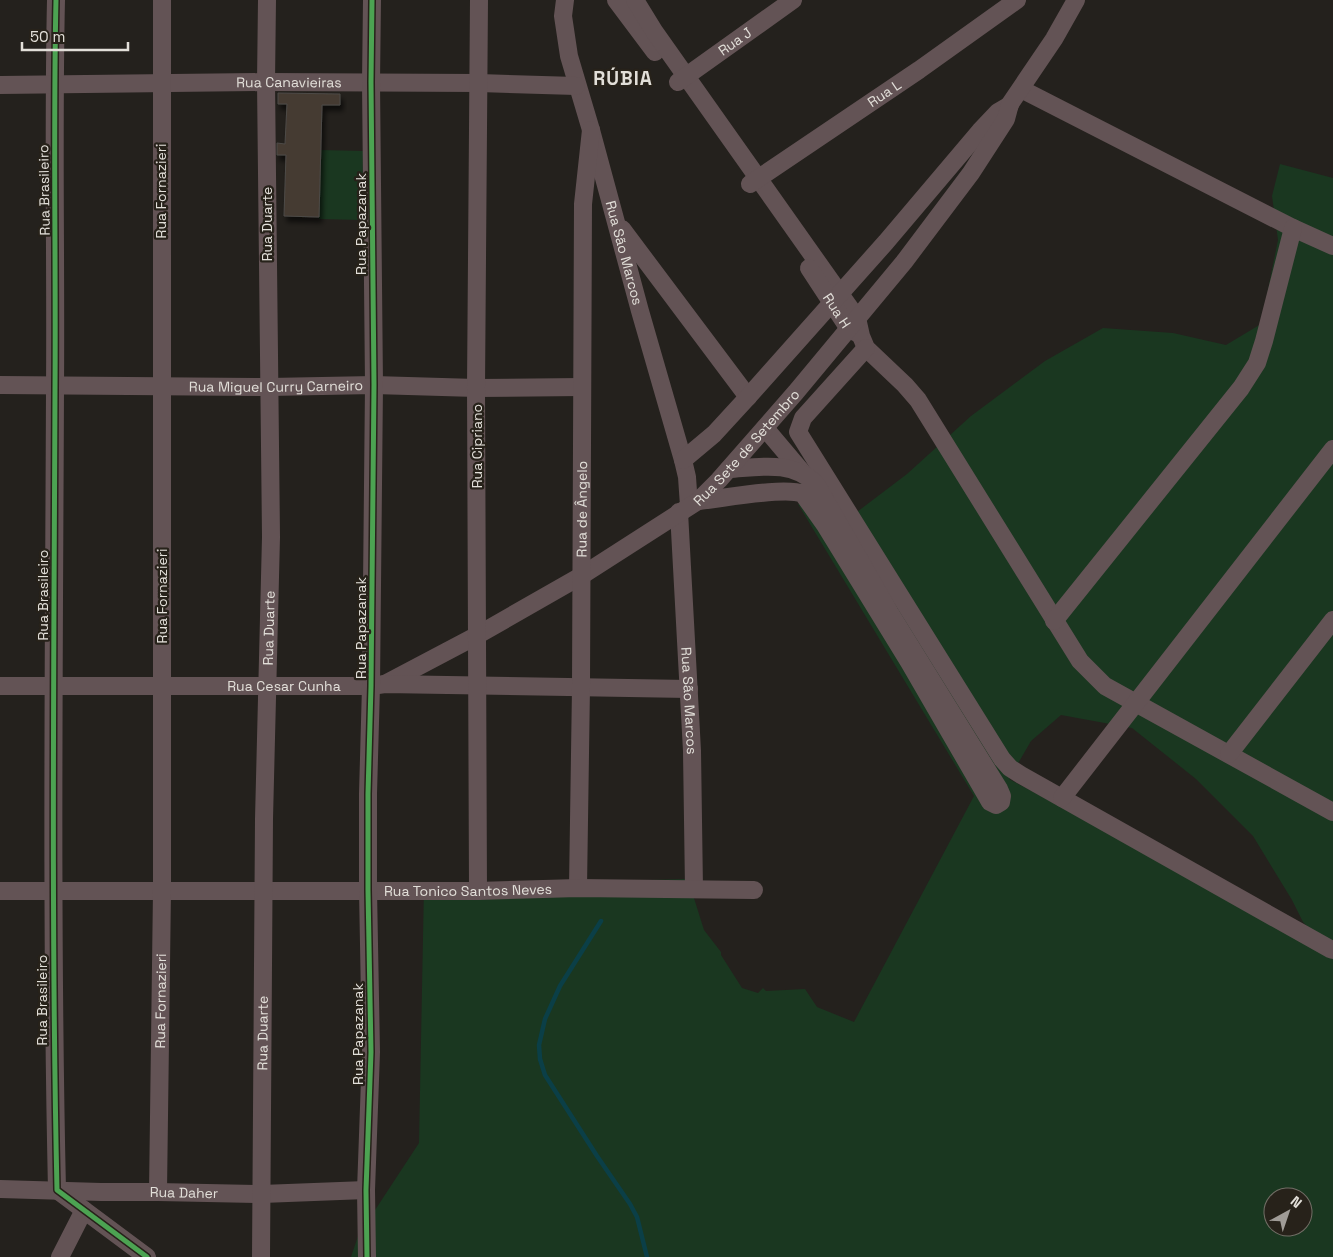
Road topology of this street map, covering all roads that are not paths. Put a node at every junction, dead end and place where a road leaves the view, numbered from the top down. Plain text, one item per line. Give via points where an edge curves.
1 (56, 0) edge
2 (162, 0) edge
3 (267, 0) edge
4 (372, 0) edge
5 (479, 0) edge
6 (565, 0) edge
7 (616, 0) edge
8 (635, 0) edge
9 (793, 0) edge
10 (1017, 0) edge
11 (1076, 0) edge
12 (682, 80) junction
13 (266, 82) junction
14 (371, 82) junction
15 (161, 83) junction
16 (479, 84) junction
17 (0, 85) edge
18 (54, 85) junction
19 (576, 86) junction
20 (1021, 89) junction
21 (1010, 104) junction
22 (591, 130) junction
23 (755, 181) junction
24 (617, 222) junction
25 (1294, 228) junction
26 (1333, 246) edge
27 (835, 298) junction
28 (858, 333) junction
29 (0, 385) edge
30 (56, 385) junction
31 (374, 385) junction
32 (163, 386) junction
33 (269, 387) junction
34 (582, 387) junction
35 (476, 388) junction
36 (748, 397) junction
37 (767, 431) junction
38 (1333, 448) edge
39 (684, 460) junction
40 (752, 467) junction
41 (729, 469) junction
42 (805, 475) junction
43 (750, 495) junction
44 (689, 506) junction
45 (581, 576) junction
46 (1333, 620) edge
47 (1054, 621) junction
48 (476, 636) junction
49 (378, 685) junction
50 (476, 685) junction
51 (0, 686) edge
52 (54, 686) junction
53 (161, 686) junction
54 (267, 686) junction
55 (581, 687) junction
56 (688, 688) junction
57 (1137, 703) junction
58 (1229, 754) junction
59 (1062, 798) junction
60 (1331, 808) edge
61 (578, 888) junction
62 (694, 888) junction
63 (53, 890) junction
64 (162, 890) junction
65 (264, 890) junction
66 (368, 890) junction
67 (754, 890) dead end
68 (0, 891) edge
69 (478, 891) junction
70 (1333, 950) edge
71 (0, 1190) edge
72 (57, 1190) junction
73 (366, 1190) junction
74 (158, 1192) junction
75 (262, 1194) junction
76 (84, 1210) junction
77 (60, 1257) edge
78 (147, 1257) edge
79 (261, 1257) edge
80 (367, 1257) edge

1 - 18 street, Rua Brasileiro
2 - 15 street, Rua Fornazieri
3 - 13 street, Rua Duarte
4 - 14 street, Rua Papazanak
5 - 16 street, Rua Cipriano
6 - 19 street, Rua São Marcos via 565,33
7 - 12 street, Rua H
8 - 12 street, Rua H
9 - 12 street, Rua J
10 - 23 street, Rua L
11 - 20 street, Rua Sete de Setembro
12 - 23 street, Rua H
13 - 14 street, Rua Canavieiras
13 - 15 street, Rua Canavieiras
13 - 33 street, Rua Duarte
14 - 16 street, Rua Canavieiras
14 - 31 street, Rua Papazanak
15 - 18 street, Rua Canavieiras
15 - 32 street, Rua Fornazieri
16 - 19 street, Rua Canavieiras
16 - 35 street, Rua Cipriano
17 - 18 street, Rua Canavieiras
18 - 30 street, Rua Brasileiro
19 - 22 street, Rua São Marcos
20 - 21 street, Rua Sete de Setembro
20 - 25 street
21 - 27 street, Rua Sete de Setembro via 986,125
21 - 28 street, Rua Sete de Setembro via 1006,119 971,173 904,262
22 - 24 street, Rua São Marcos
22 - 34 street, Rua de Ângelo via 584,204
23 - 27 street, Rua H via 810,269
24 - 36 street
24 - 39 street, Rua São Marcos
25 - 26 street
25 - 47 street via 1257,362 1241,388
27 - 28 street, Rua H
27 - 36 street, Rua Sete de Setembro
28 - 37 street, Rua Sete de Setembro
28 - 47 street, Rua H via 918,400
28 - 59 street via 803,418 798,432 1002,758 1010,768
29 - 30 street, Rua Miguel Curry Carneiro
30 - 32 street, Rua Miguel Curry Carneiro
30 - 52 street, Rua Brasileiro
31 - 33 street, Rua Miguel Curry Carneiro
31 - 35 street, Rua Miguel Curry Carneiro
31 - 49 street, Rua Papazanak
32 - 33 street, Rua Miguel Curry Carneiro
32 - 53 street, Rua Fornazieri
33 - 54 street, Rua Duarte via 271,536
34 - 35 street, Rua Miguel Curry Carneiro
34 - 45 street, Rua de Ângelo
35 - 48 street, Rua Cipriano
36 - 39 street, Rua Sete de Setembro via 714,434
37 - 40 street
37 - 41 street, Rua Sete de Setembro
37 - 42 street
38 - 57 street
39 - 44 street, Rua São Marcos
40 - 41 street
40 - 42 street via 784,467
40 - 43 street
41 - 44 street, Rua Sete de Setembro
42 - 43 street via 821,491 890,613 999,789 1002,800 999,804 990,802 909,662 808,499 803,494 784,491
43 - 44 street
44 - 45 street, Rua Sete de Setembro
44 - 56 street, Rua São Marcos
45 - 48 street, Rua Sete de Setembro
45 - 55 street, Rua de Ângelo
46 - 58 street
47 - 57 street, Rua H via 1080,661 1098,680
48 - 49 street, Rua Sete de Setembro
48 - 50 street, Rua Cipriano
49 - 50 street, Rua Cesar Cunha
49 - 54 street, Rua Cesar Cunha
49 - 66 street, Rua Papazanak via 368,794
50 - 55 street, Rua Cesar Cunha
50 - 69 street, Rua Cipriano
51 - 52 street, Rua Cesar Cunha
52 - 53 street, Rua Cesar Cunha
52 - 63 street, Rua Brasileiro
53 - 54 street, Rua Cesar Cunha
53 - 64 street, Rua Fornazieri
54 - 65 street, Rua Duarte
55 - 56 street, Rua Cesar Cunha
55 - 61 street, Rua de Ângelo
56 - 62 street, Rua São Marcos
57 - 58 street, Rua H
57 - 59 street
58 - 60 street, Rua H
59 - 70 street
61 - 62 street, Rua Tonico Santos Neves
61 - 69 street, Rua Tonico Santos Neves
62 - 67 street, Rua Tonico Santos Neves
63 - 64 street, Rua Tonico Santos Neves
63 - 68 street, Rua Tonico Santos Neves
63 - 72 street, Rua Brasileiro
64 - 65 street, Rua Tonico Santos Neves
64 - 74 street, Rua Fornazieri
65 - 66 street, Rua Tonico Santos Neves
65 - 75 street, Rua Duarte
66 - 69 street, Rua Tonico Santos Neves
66 - 73 street, Rua Papazanak via 371,1052
71 - 72 street, Rua Daher
72 - 74 street, Rua Daher
72 - 76 street
73 - 75 street, Rua Daher
73 - 80 street, Rua Papazanak
74 - 75 street, Rua Daher
75 - 79 street, Rua Duarte
76 - 77 street
76 - 78 street

